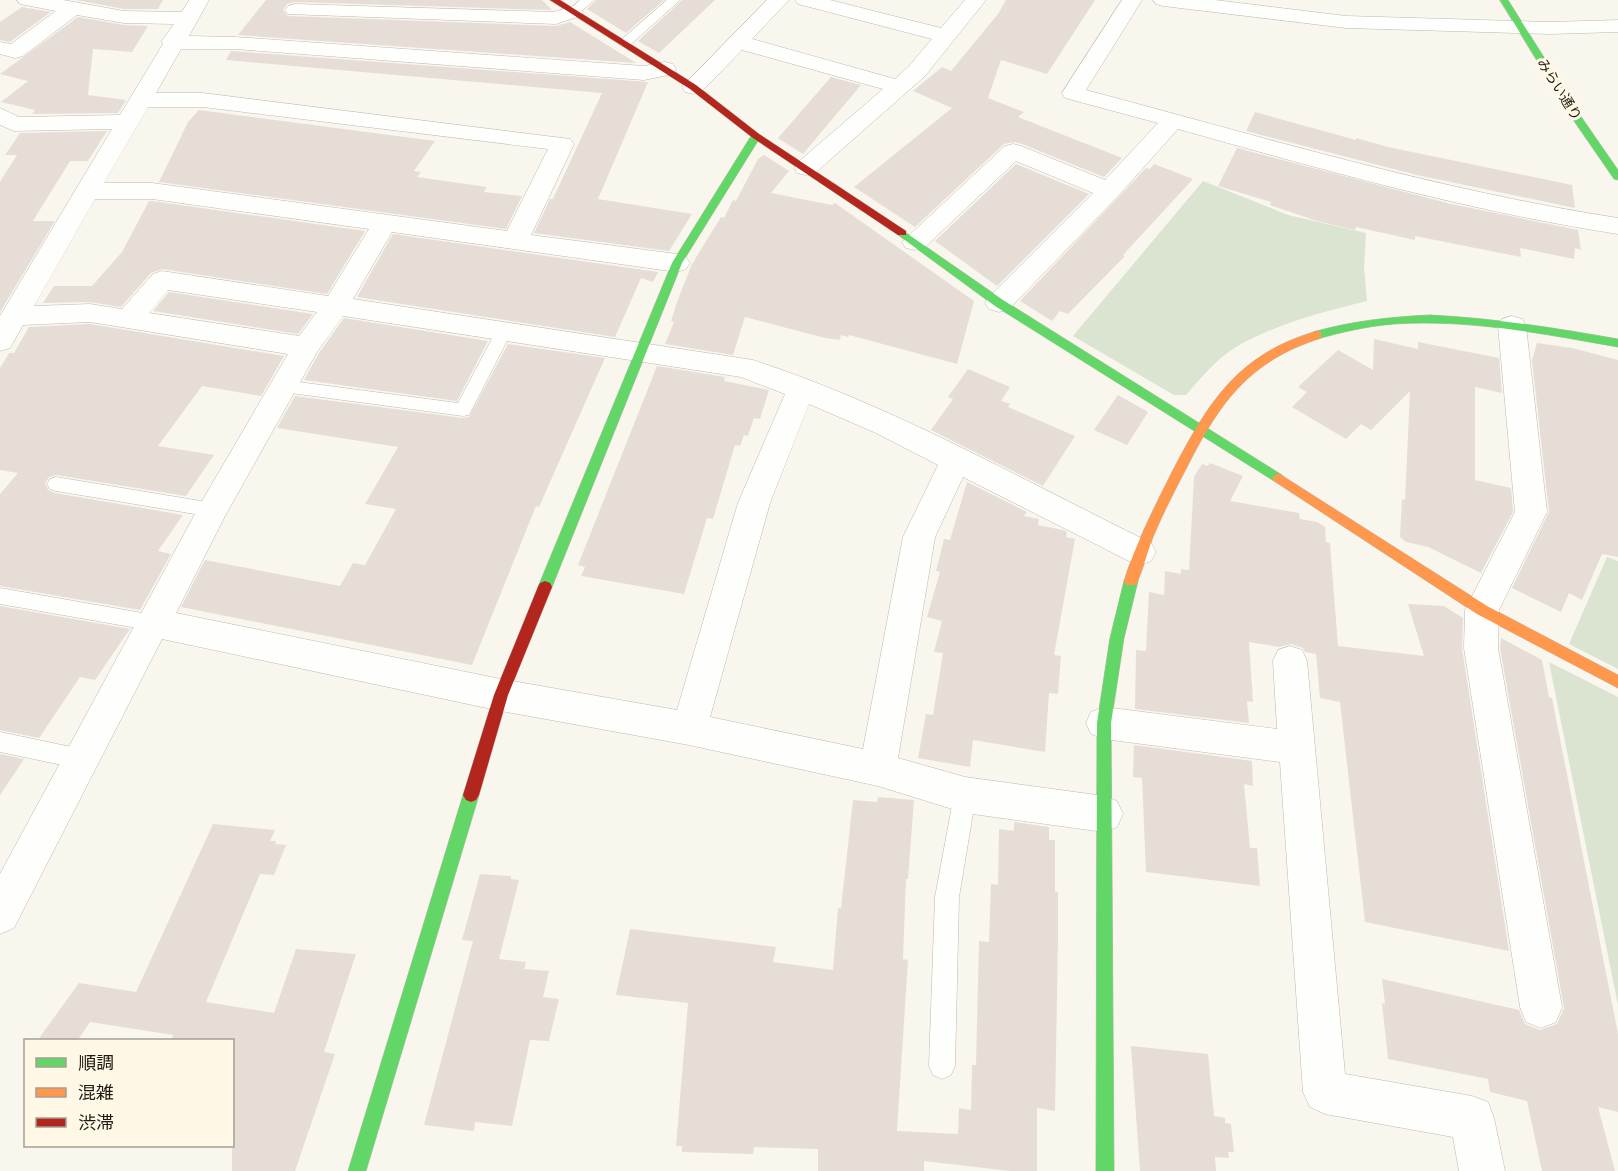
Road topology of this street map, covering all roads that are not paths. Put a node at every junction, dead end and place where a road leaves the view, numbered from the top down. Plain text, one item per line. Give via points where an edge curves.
1 (27, 0) edge
2 (554, 0) edge
3 (674, 0) edge
4 (779, 0) edge
5 (805, 0) edge
6 (976, 0) edge
7 (1132, 0) edge
8 (1163, 0) edge
9 (1504, 0) edge
10 (581, 6) edge
11 (72, 9) junction
12 (193, 9) edge
13 (295, 10) dead end
14 (1618, 26) edge
15 (1522, 28) junction
16 (946, 36) junction
17 (172, 42) junction
18 (738, 42) junction
19 (625, 43) junction
20 (0, 48) edge
21 (665, 69) junction
22 (693, 87) junction
23 (900, 87) junction
24 (139, 100) junction
25 (7, 119) edge
26 (1174, 120) junction
27 (126, 122) junction
28 (756, 136) junction
29 (0, 144) edge
30 (806, 168) junction
31 (1618, 177) edge
32 (86, 191) junction
33 (1109, 191) junction
34 (385, 223) junction
35 (1618, 226) edge
36 (516, 240) junction
37 (915, 242) junction
38 (677, 263) junction
39 (999, 303) junction
40 (335, 308) junction
41 (14, 316) junction
42 (127, 320) junction
43 (1512, 326) junction
44 (504, 331) junction
45 (0, 341) edge
46 (1618, 343) edge
47 (306, 347) junction
48 (641, 351) junction
49 (283, 386) junction
50 (801, 389) junction
51 (1202, 429) junction
52 (955, 461) junction
53 (56, 484) dead end
54 (213, 510) junction
55 (1140, 552) junction
56 (0, 596) edge
57 (1482, 610) junction
58 (154, 623) junction
59 (1290, 661) dead end
60 (1618, 682) edge
61 (501, 695) junction
62 (1104, 723) junction
63 (688, 729) junction
64 (0, 742) edge
65 (1297, 748) junction
66 (81, 759) junction
67 (878, 769) junction
68 (965, 795) junction
69 (1104, 814) junction
70 (0, 914) edge
71 (1541, 1007) dead end
72 (942, 1066) dead end
73 (357, 1171) edge
74 (1106, 1171) edge
75 (1482, 1171) edge

1 - 11 street
2 - 10 street
3 - 19 lane
4 - 18 street
5 - 16 street
6 - 16 street
7 - 26 street via 1073,93
8 - 15 street via 1346,22
9 - 15 street, みらい通り
10 - 13 street via 556,18
10 - 19 street
11 - 12 street via 124,17
11 - 20 street via 15,51
12 - 17 street
14 - 15 street
15 - 31 street, みらい通り
16 - 23 street
17 - 21 street via 235,43 644,73
17 - 24 street
18 - 22 street
18 - 23 street
19 - 21 street
21 - 22 street
22 - 28 street
23 - 30 street
24 - 27 street
24 - 36 street via 203,100 562,144
25 - 27 street
25 - 29 street
26 - 33 street
26 - 35 street via 1372,177
27 - 32 street
28 - 30 street
28 - 38 street
30 - 37 street
32 - 34 street via 152,191
32 - 41 street
33 - 37 street via 1013,151
33 - 39 street
34 - 36 street
34 - 40 street
36 - 38 street
37 - 39 street
38 - 48 street
39 - 51 street
40 - 42 street via 162,280
40 - 44 street
40 - 47 street
41 - 42 street via 90,314
41 - 45 street
42 - 47 street
43 - 46 street
43 - 51 street via 1446,318 1392,319 1317,334 1252,366 1222,397
43 - 57 street via 1531,512
44 - 48 street
44 - 49 lane via 463,410
47 - 49 street
48 - 50 street via 742,367
48 - 61 street
49 - 54 street
50 - 52 street via 886,425
50 - 63 street via 753,503
51 - 55 street
51 - 57 street
52 - 55 street
52 - 67 street via 919,537
53 - 54 lane
54 - 58 street
55 - 62 street via 1119,621
56 - 58 lane
57 - 60 street
57 - 71 street via 1481,648
58 - 61 street
58 - 66 street
59 - 65 street
61 - 63 street
61 - 73 street
62 - 65 street
62 - 69 street
63 - 67 street
64 - 66 lane
65 - 75 street via 1325,1092 1472,1118
66 - 70 street
67 - 68 street
68 - 69 street
68 - 72 lane via 947,897
69 - 74 street

